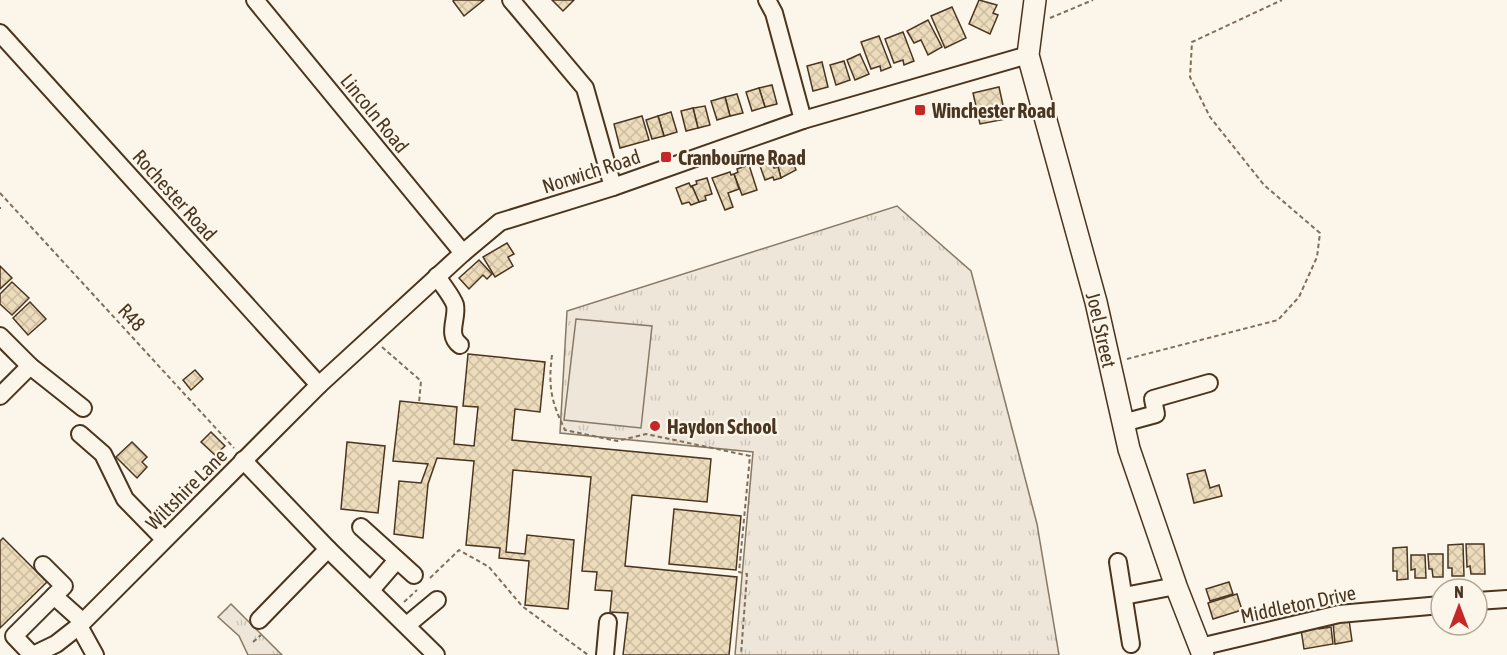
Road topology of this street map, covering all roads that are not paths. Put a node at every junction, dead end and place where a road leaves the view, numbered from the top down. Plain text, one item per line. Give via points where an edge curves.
1 (255, 0) edge
2 (511, 0) edge
3 (767, 0) edge
4 (1035, 0) edge
5 (0, 33) edge
6 (1028, 55) junction
7 (803, 120) junction
8 (613, 187) junction
9 (463, 253) junction
10 (437, 276) junction
11 (0, 336) edge
12 (460, 345) dead end
13 (30, 366) junction
14 (1209, 383) dead end
15 (320, 385) junction
16 (0, 396) edge
17 (83, 408) dead end
18 (1123, 423) junction
19 (80, 434) dead end
20 (243, 460) junction
21 (360, 527) dead end
22 (164, 539) junction
23 (328, 549) junction
24 (398, 560) junction
25 (1118, 562) dead end
26 (43, 565) dead end
27 (420, 581) road end
28 (1176, 586) junction
29 (370, 590) junction
30 (54, 596) junction
31 (1124, 596) junction
32 (1507, 599) edge
33 (437, 600) dead end
34 (1489, 601) edge
35 (1429, 606) edge
36 (258, 621) dead end
37 (609, 622) dead end
38 (80, 623) junction
39 (407, 625) junction
40 (1131, 644) dead end
41 (1202, 651) edge
42 (33, 655) edge
43 (95, 655) edge
44 (436, 655) edge
45 (605, 655) edge

1 - 9 street, Lincoln Road
2 - 8 street via 585,88
3 - 7 street
4 - 6 main road, Joel Street
5 - 15 street, Rochester Road
6 - 7 street, Norwich Road
6 - 18 main road, Joel Street via 1096,302
7 - 8 street, Norwich Road
8 - 9 street, Norwich Road via 500,222
9 - 10 street, Norwich Road
10 - 12 street via 455,305 453,336
10 - 15 street, Norwich Road
11 - 13 street
13 - 16 street
13 - 17 street
14 - 18 street via 1153,399 1156,414
15 - 20 street, Norwich Road
18 - 28 main road, Joel Street
19 - 22 street via 103,454 125,499
20 - 22 street, Wiltshire Lane
20 - 23 street, Wiltshire Lane
21 - 24 street
22 - 38 street, Wiltshire Lane
23 - 29 street, Wiltshire Lane
23 - 36 street
24 - 27 street
24 - 29 street
25 - 31 street
26 - 30 street via 64,586
28 - 31 street
28 - 41 main road, Joel Street
29 - 39 street, Wiltshire Lane
30 - 38 street
30 - 42 street via 14,636
31 - 40 street
32 - 34 street
33 - 39 street
35 - 41 street, Middleton Drive via 1339,614
37 - 45 street
38 - 42 street, Wiltshire Lane via 56,644
38 - 43 street
39 - 44 street, Wiltshire Lane

